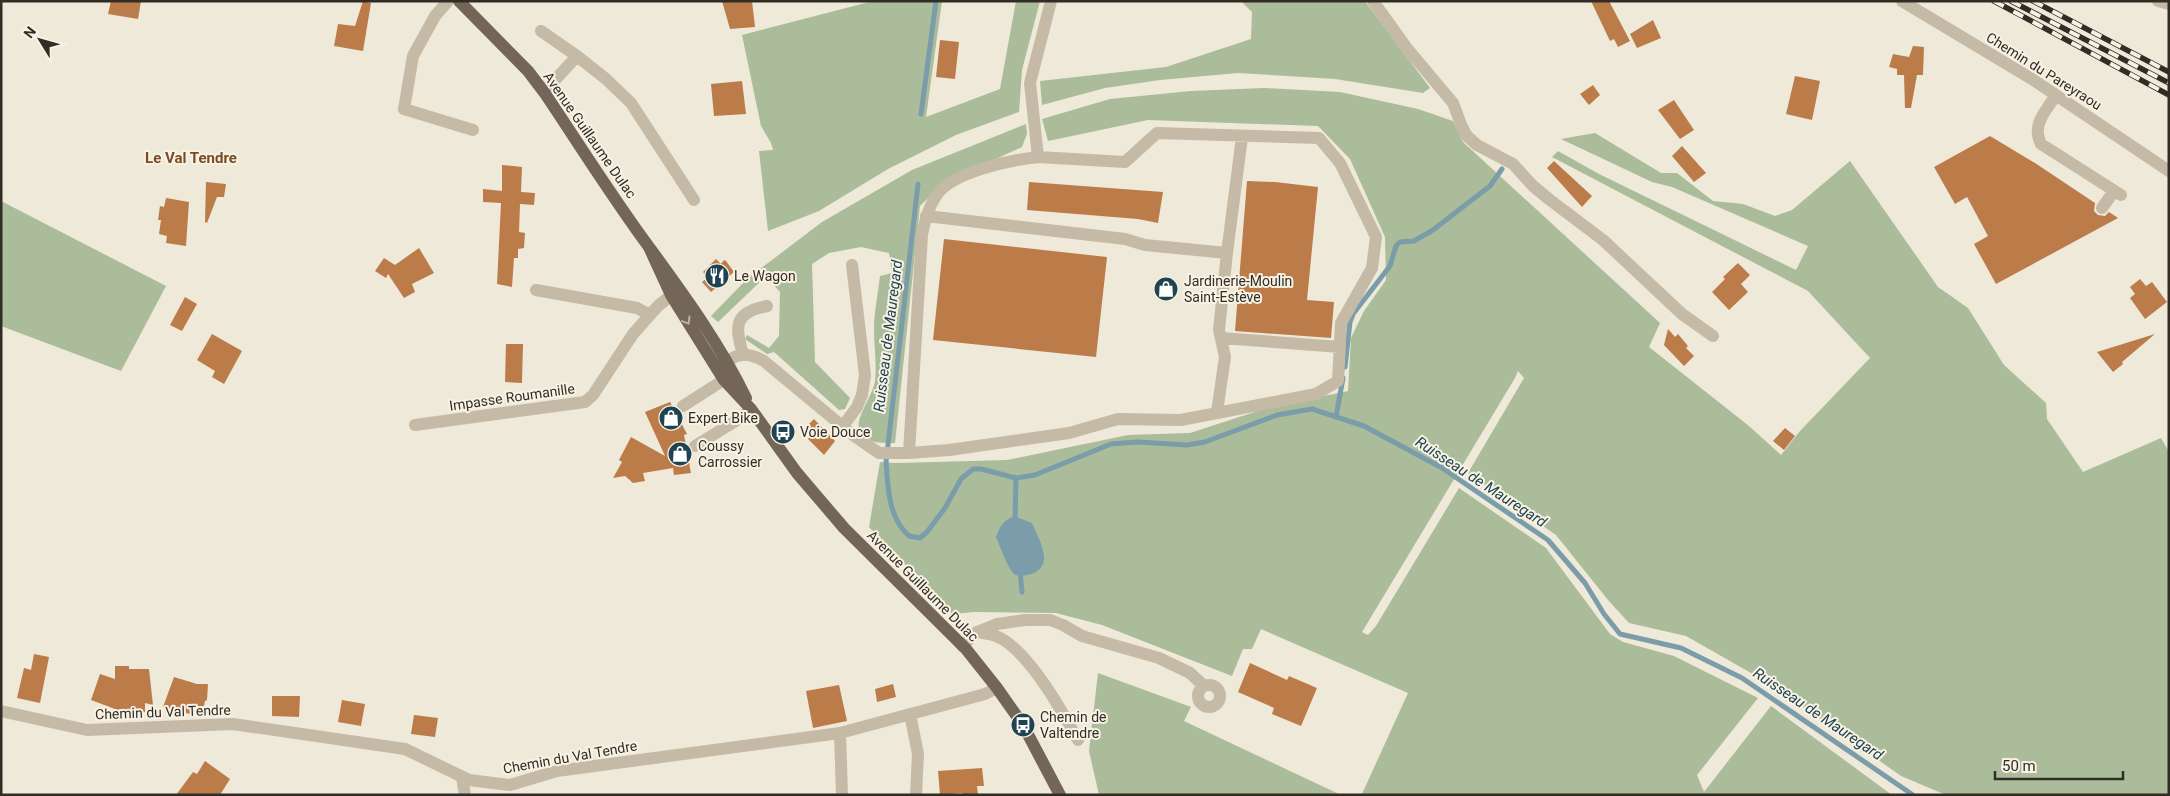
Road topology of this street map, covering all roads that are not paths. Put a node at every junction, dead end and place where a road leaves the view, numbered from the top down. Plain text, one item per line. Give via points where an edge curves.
1 (448, 1) edge
2 (459, 1) edge
3 (1051, 1) edge
4 (1373, 1) edge
5 (1902, 1) edge
6 (2158, 1) edge
7 (2169, 4) edge
8 (541, 31) dead end
9 (577, 56) junction
10 (544, 92) junction
11 (2056, 95) junction
12 (473, 130) dead end
13 (1242, 137) junction
14 (1038, 156) junction
15 (2169, 170) edge
16 (694, 200) dead end
17 (2102, 208) dead end
18 (926, 216) junction
19 (1227, 253) junction
20 (852, 265) dead end
21 (536, 290) dead end
22 (675, 292) junction
23 (768, 306) dead end
24 (650, 315) junction
25 (1713, 336) dead end
26 (1221, 338) junction
27 (1340, 348) junction
28 (743, 354) junction
29 (726, 362) junction
30 (729, 377) junction
31 (682, 406) dead end
32 (751, 409) junction
33 (1216, 412) junction
34 (415, 425) dead end
35 (843, 426) junction
36 (695, 446) dead end
37 (909, 453) junction
38 (977, 632) junction
39 (962, 646) junction
40 (1204, 686) dead end
41 (997, 688) junction
42 (1, 711) edge
43 (910, 714) junction
44 (840, 733) junction
45 (1078, 740) dead end
46 (462, 777) junction
47 (465, 795) edge
48 (842, 795) edge
49 (916, 795) edge
50 (1060, 795) edge

1 - 12 street via 435,16 413,56 404,109
2 - 10 main road, Avenue Guillaume Dulac via 528,71
3 - 14 street via 1030,83
4 - 25 street via 1453,103 1467,136 1513,164 1533,186 1603,240 1682,314
5 - 11 street, Chemin du Pareyraou
6 - 7 street
8 - 9 street
9 - 10 street
9 - 16 street via 631,103
10 - 22 main road, Avenue Guillaume Dulac via 649,247
11 - 15 street, Chemin du Pareyraou
11 - 17 street via 2039,121 2037,136 2041,144 2118,193
13 - 14 street via 1157,133 1125,162
13 - 19 street
13 - 27 street via 1319,138 1340,163 1376,237 1372,268 1341,323
14 - 18 street via 997,163 954,181 936,195
18 - 19 street
18 - 37 street via 922,235
19 - 26 street via 1219,330
20 - 35 street via 865,375 857,408
21 - 24 street via 637,308
22 - 24 street, Impasse Roumanille
22 - 29 main road, Avenue Guillaume Dulac
22 -> 30 main road, Avenue Guillaume Dulac
23 - 28 street via 754,309 739,319 736,329
24 - 34 street, Impasse Roumanille via 585,402
26 - 27 street
26 - 33 street via 1225,357
27 - 33 street via 1338,381 1316,394
28 - 29 street
28 - 35 street via 764,361
29 - 30 main road, Avenue Guillaume Dulac
30 - 31 street
30 - 32 main road, Avenue Guillaume Dulac
32 - 36 street
32 - 39 main road, Avenue Guillaume Dulac via 797,473 844,528
33 - 37 street via 1180,420 1118,419 1069,433
35 - 37 street via 879,453
38 - 39 street
38 - 40 street via 997,624 1050,620 1082,636 1159,658 1190,673
38 - 45 street via 996,636 1021,654 1061,709
39 - 41 main road, Avenue Guillaume Dulac
41 - 43 street, Chemin du Val Tendre
41 - 50 main road, Avenue Guillaume Dulac via 1038,751
42 - 46 street, Chemin du Val Tendre via 87,730 233,724 405,749
43 - 44 street, Chemin du Val Tendre
43 - 49 street via 918,754
44 - 46 street, Chemin du Val Tendre via 557,771 510,785 476,782
44 - 48 street
46 - 47 street

